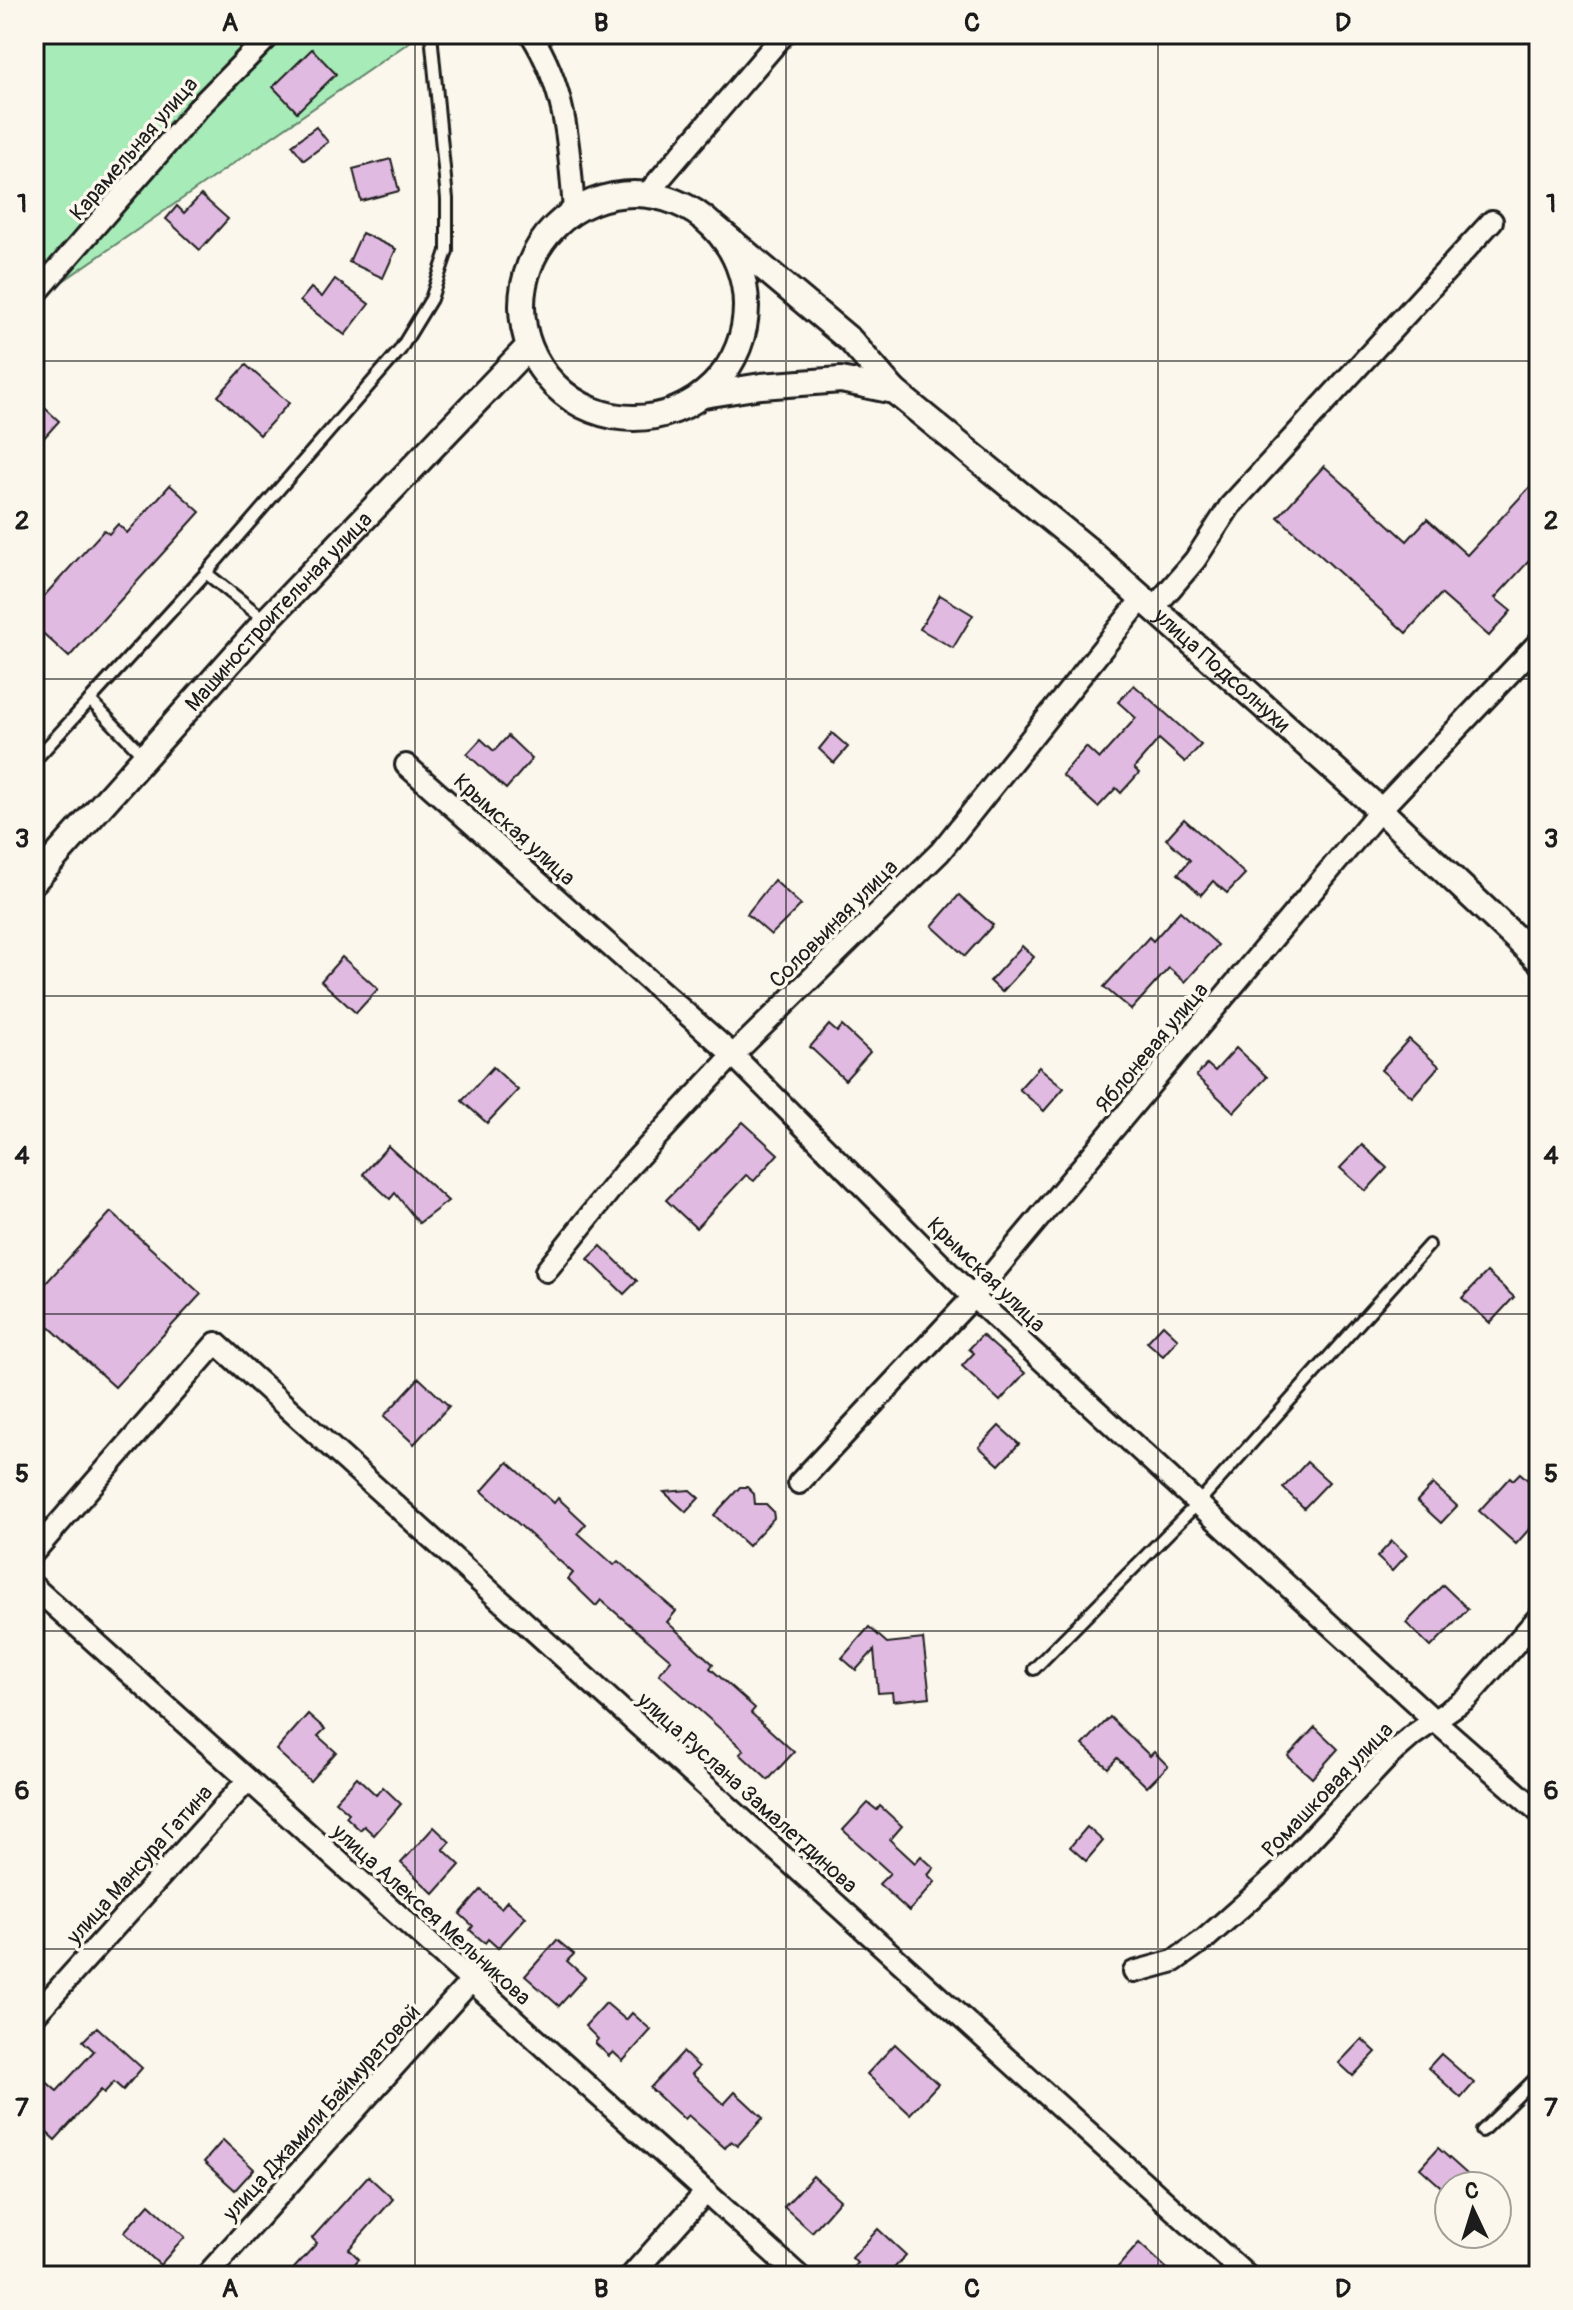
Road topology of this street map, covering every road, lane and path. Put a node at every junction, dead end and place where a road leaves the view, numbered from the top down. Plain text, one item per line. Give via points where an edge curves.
1 (271, 34) edge
2 (431, 34) edge
3 (531, 34) edge
4 (784, 34) edge
5 (647, 194) junction
6 (574, 211) junction
7 (1492, 221) dead end
8 (715, 227) junction
9 (34, 296) edge
10 (529, 346) junction
11 (894, 391) junction
12 (704, 395) junction
13 (206, 573) junction
14 (1148, 604) junction
15 (266, 621) junction
16 (1539, 642) edge
17 (90, 700) junction
18 (145, 757) junction
19 (34, 761) edge
20 (406, 765) dead end
21 (1380, 810) junction
22 (34, 881) edge
23 (1539, 960) edge
24 (733, 1055) junction
25 (1429, 1245) dead end
26 (546, 1271) dead end
27 (973, 1297) junction
28 (799, 1483) dead end
29 (1198, 1503) junction
30 (34, 1552) edge
31 (34, 1587) edge
32 (1539, 1617) edge
33 (1034, 1669) dead end
34 (1435, 1721) junction
35 (248, 1780) junction
36 (1539, 1812) edge
37 (1134, 1972) dead end
38 (471, 1981) junction
39 (34, 2016) edge
40 (1539, 2075) edge
41 (1482, 2131) dead end
42 (706, 2192) junction
43 (206, 2276) edge
44 (631, 2276) edge
45 (799, 2276) edge
46 (1247, 2276) edge

1 - 9 street, Карамельная улица via 201,105
2 - 13 lane via 445,169 447,251 431,299 400,350
3 - 6 street via 562,105
4 - 5 street
5 - 6 street via 609,196
5 - 8 street via 684,205
6 - 10 street via 545,237 527,271 521,309
7 - 14 street, Соловьиная улица via 1230,506 1195,560
8 - 11 street, улица Подсолнухи via 851,341
8 - 12 street via 737,258 747,295 744,333 730,367
10 - 12 street via 546,377 563,393 604,415 639,419 673,412
10 - 15 street, Машиностроительная улица
11 - 12 street via 841,380
11 - 14 street, улица Подсолнухи
13 - 15 lane
13 - 17 lane
14 - 21 street, улица Подсолнухи
14 - 24 street, Соловьиная улица via 940,852
15 - 18 street, Машиностроительная улица
16 - 21 street, Яблоневая улица
17 - 18 lane
17 - 19 lane
18 - 22 street, Машиностроительная улица
20 - 24 street, Крымская улица
21 - 23 street, улица Подсолнухи
21 - 27 street, Яблоневая улица
24 - 26 street, Соловьиная улица via 626,1170
24 - 27 street, Крымская улица
25 - 29 lane
27 - 28 street, Яблоневая улица
27 - 29 street, Крымская улица
29 - 33 lane
29 - 34 street, Крымская улица
30 - 46 street, улица Руслана Замалетдинова via 216,1343
31 - 35 street, улица Алексея Мельникова
32 - 34 street, Ромашковая улица via 1467,1698
34 - 36 street, Крымская улица
34 - 37 street, Ромашковая улица via 1389,1756 1276,1876 1205,1939 1174,1961
35 - 38 street, улица Алексея Мельникова
35 - 39 street, улица Мансура Гатина
38 - 42 street, улица Алексея Мельникова
38 - 43 street, улица Джамили Баймуратовой
40 - 41 lane
42 - 44 street
42 - 45 street, улица Алексея Мельникова

